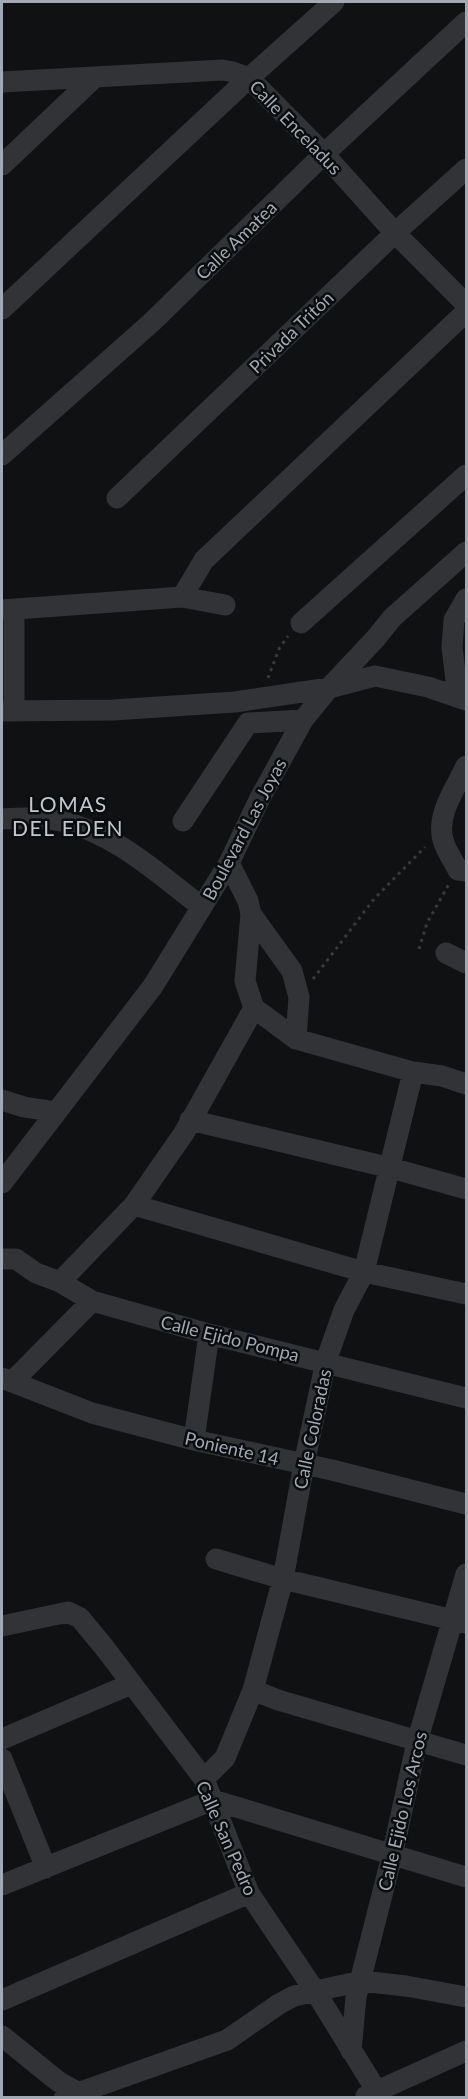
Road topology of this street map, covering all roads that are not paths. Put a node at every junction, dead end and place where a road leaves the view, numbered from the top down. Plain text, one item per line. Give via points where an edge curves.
1 (334, 2) edge
2 (466, 22) edge
3 (95, 77) junction
4 (249, 78) junction
5 (2, 82) edge
6 (324, 154) junction
7 (2, 165) edge
8 (466, 169) edge
9 (395, 233) junction
10 (466, 304) edge
11 (2, 309) edge
12 (466, 312) edge
13 (2, 455) edge
14 (466, 476) edge
15 (117, 498) dead end
16 (466, 552) edge
17 (182, 597) junction
18 (466, 599) edge
19 (225, 605) dead end
20 (8, 610) edge
21 (301, 623) road end
22 (329, 688) junction
23 (262, 697) junction
24 (462, 698) edge
25 (8, 711) edge
26 (303, 720) junction
27 (248, 723) junction
28 (466, 765) edge
29 (2, 819) edge
30 (183, 820) dead end
31 (229, 863) junction
32 (462, 870) edge
33 (202, 907) junction
34 (251, 914) junction
35 (446, 953) dead end
36 (466, 963) edge
37 (254, 1008) junction
38 (296, 1039) junction
39 (413, 1072) junction
40 (466, 1084) edge
41 (2, 1100) edge
42 (56, 1112) junction
43 (190, 1120) junction
44 (391, 1167) junction
45 (2, 1183) edge
46 (466, 1189) edge
47 (134, 1205) junction
48 (2, 1240) edge
49 (9, 1259) edge
50 (364, 1272) junction
51 (60, 1282) junction
52 (466, 1294) edge
53 (92, 1301) junction
54 (209, 1334) junction
55 (326, 1361) junction
56 (7, 1379) edge
57 (466, 1398) edge
58 (194, 1440) junction
59 (304, 1464) junction
60 (466, 1504) edge
61 (216, 1559) dead end
62 (466, 1574) edge
63 (283, 1580) junction
64 (459, 1620) edge
65 (2, 1626) edge
66 (130, 1684) junction
67 (253, 1690) junction
68 (2, 1739) edge
69 (417, 1742) junction
70 (466, 1755) edge
71 (2, 1759) edge
72 (204, 1779) junction
73 (213, 1800) junction
74 (392, 1856) junction
75 (46, 1868) junction
76 (466, 1877) edge
77 (2, 1886) edge
78 (249, 1893) junction
79 (361, 1982) junction
80 (315, 1991) junction
81 (466, 1997) edge
82 (2, 2000) edge
83 (2, 2036) edge
84 (351, 2051) junction
85 (466, 2051) edge
86 (71, 2095) edge
87 (374, 2096) edge

1 - 4 street
2 - 6 street, Calle Amatea
3 - 4 street, Calle Enceladus via 223,70
3 - 5 street, Calle Enceladus
3 - 7 street
4 - 6 street, Calle Enceladus
4 - 11 street
6 - 9 street, Calle Enceladus
6 - 13 street, Calle Amatea via 152,322
8 - 9 street, Privada Tritón
9 - 10 street, Calle Enceladus
9 - 15 street, Privada Tritón
12 - 17 street via 204,560
14 - 21 street
16 - 22 street, Boulevard Las Joyas via 392,618
17 - 19 street
17 - 20 street
18 - 24 street via 454,620 452,647
20 - 25 street
22 - 23 street
22 - 24 street via 375,676
22 - 26 street, Boulevard Las Joyas
23 - 25 street via 113,710
23 - 27 street
26 - 27 street
26 - 31 street, Boulevard Las Joyas
27 - 30 street
28 - 32 street via 444,811 442,831 446,848
29 - 33 street via 61,821 92,831 116,842
31 - 33 street, Boulevard Las Joyas
31 - 34 street
33 - 42 street, Boulevard Las Joyas via 153,986
34 - 37 street via 245,981
34 - 38 street via 292,971 299,997
35 - 36 street
37 - 38 street
37 - 43 street
38 - 39 street
39 - 40 street
39 - 44 street, Calle Coloradas
41 - 42 street
42 - 45 street, Boulevard Las Joyas
43 - 44 street
43 - 47 street
44 - 46 street
44 - 50 street, Calle Coloradas
47 - 50 street
47 - 51 street
48 - 49 street
49 - 51 street, Calle Ejido Pompa
50 - 52 street
50 - 55 street, Calle Coloradas via 344,1310
51 - 53 street, Calle Ejido Pompa
53 - 54 street, Calle Ejido Pompa
53 - 56 street
54 - 55 street, Calle Ejido Pompa
54 - 58 street
55 - 57 street, Calle Ejido Pompa
55 - 59 street, Calle Coloradas
56 - 58 street, Poniente 14 via 92,1413
58 - 59 street, Poniente 14
59 - 60 street, Poniente 14
59 - 63 street, Calle Coloradas
61 - 63 street
62 - 64 street, Calle Ejido Los Arcos
63 - 64 street
63 - 67 street, Calle Coloradas
64 - 69 street, Calle Ejido Los Arcos
65 - 66 street, Calle San Pedro via 62,1612 75,1614
66 - 68 street
66 - 72 street, Calle San Pedro
67 - 69 street
67 - 72 street, Calle Coloradas via 225,1758
69 - 70 street
69 - 74 street, Calle Ejido Los Arcos
71 - 75 street
72 - 73 street, Calle San Pedro
73 - 74 street
73 - 75 street
73 - 78 street, Calle San Pedro
74 - 76 street
74 - 79 street, Calle Ejido Los Arcos
75 - 77 street
78 - 80 street, Calle San Pedro
78 - 82 street
79 - 80 street
79 - 81 street via 383,1982
79 - 84 street, Calle Ejido Los Arcos
80 - 84 street, Calle San Pedro
80 - 86 street via 279,2004 227,2040
83 - 86 street
84 - 87 street, Calle San Pedro
85 - 87 street

